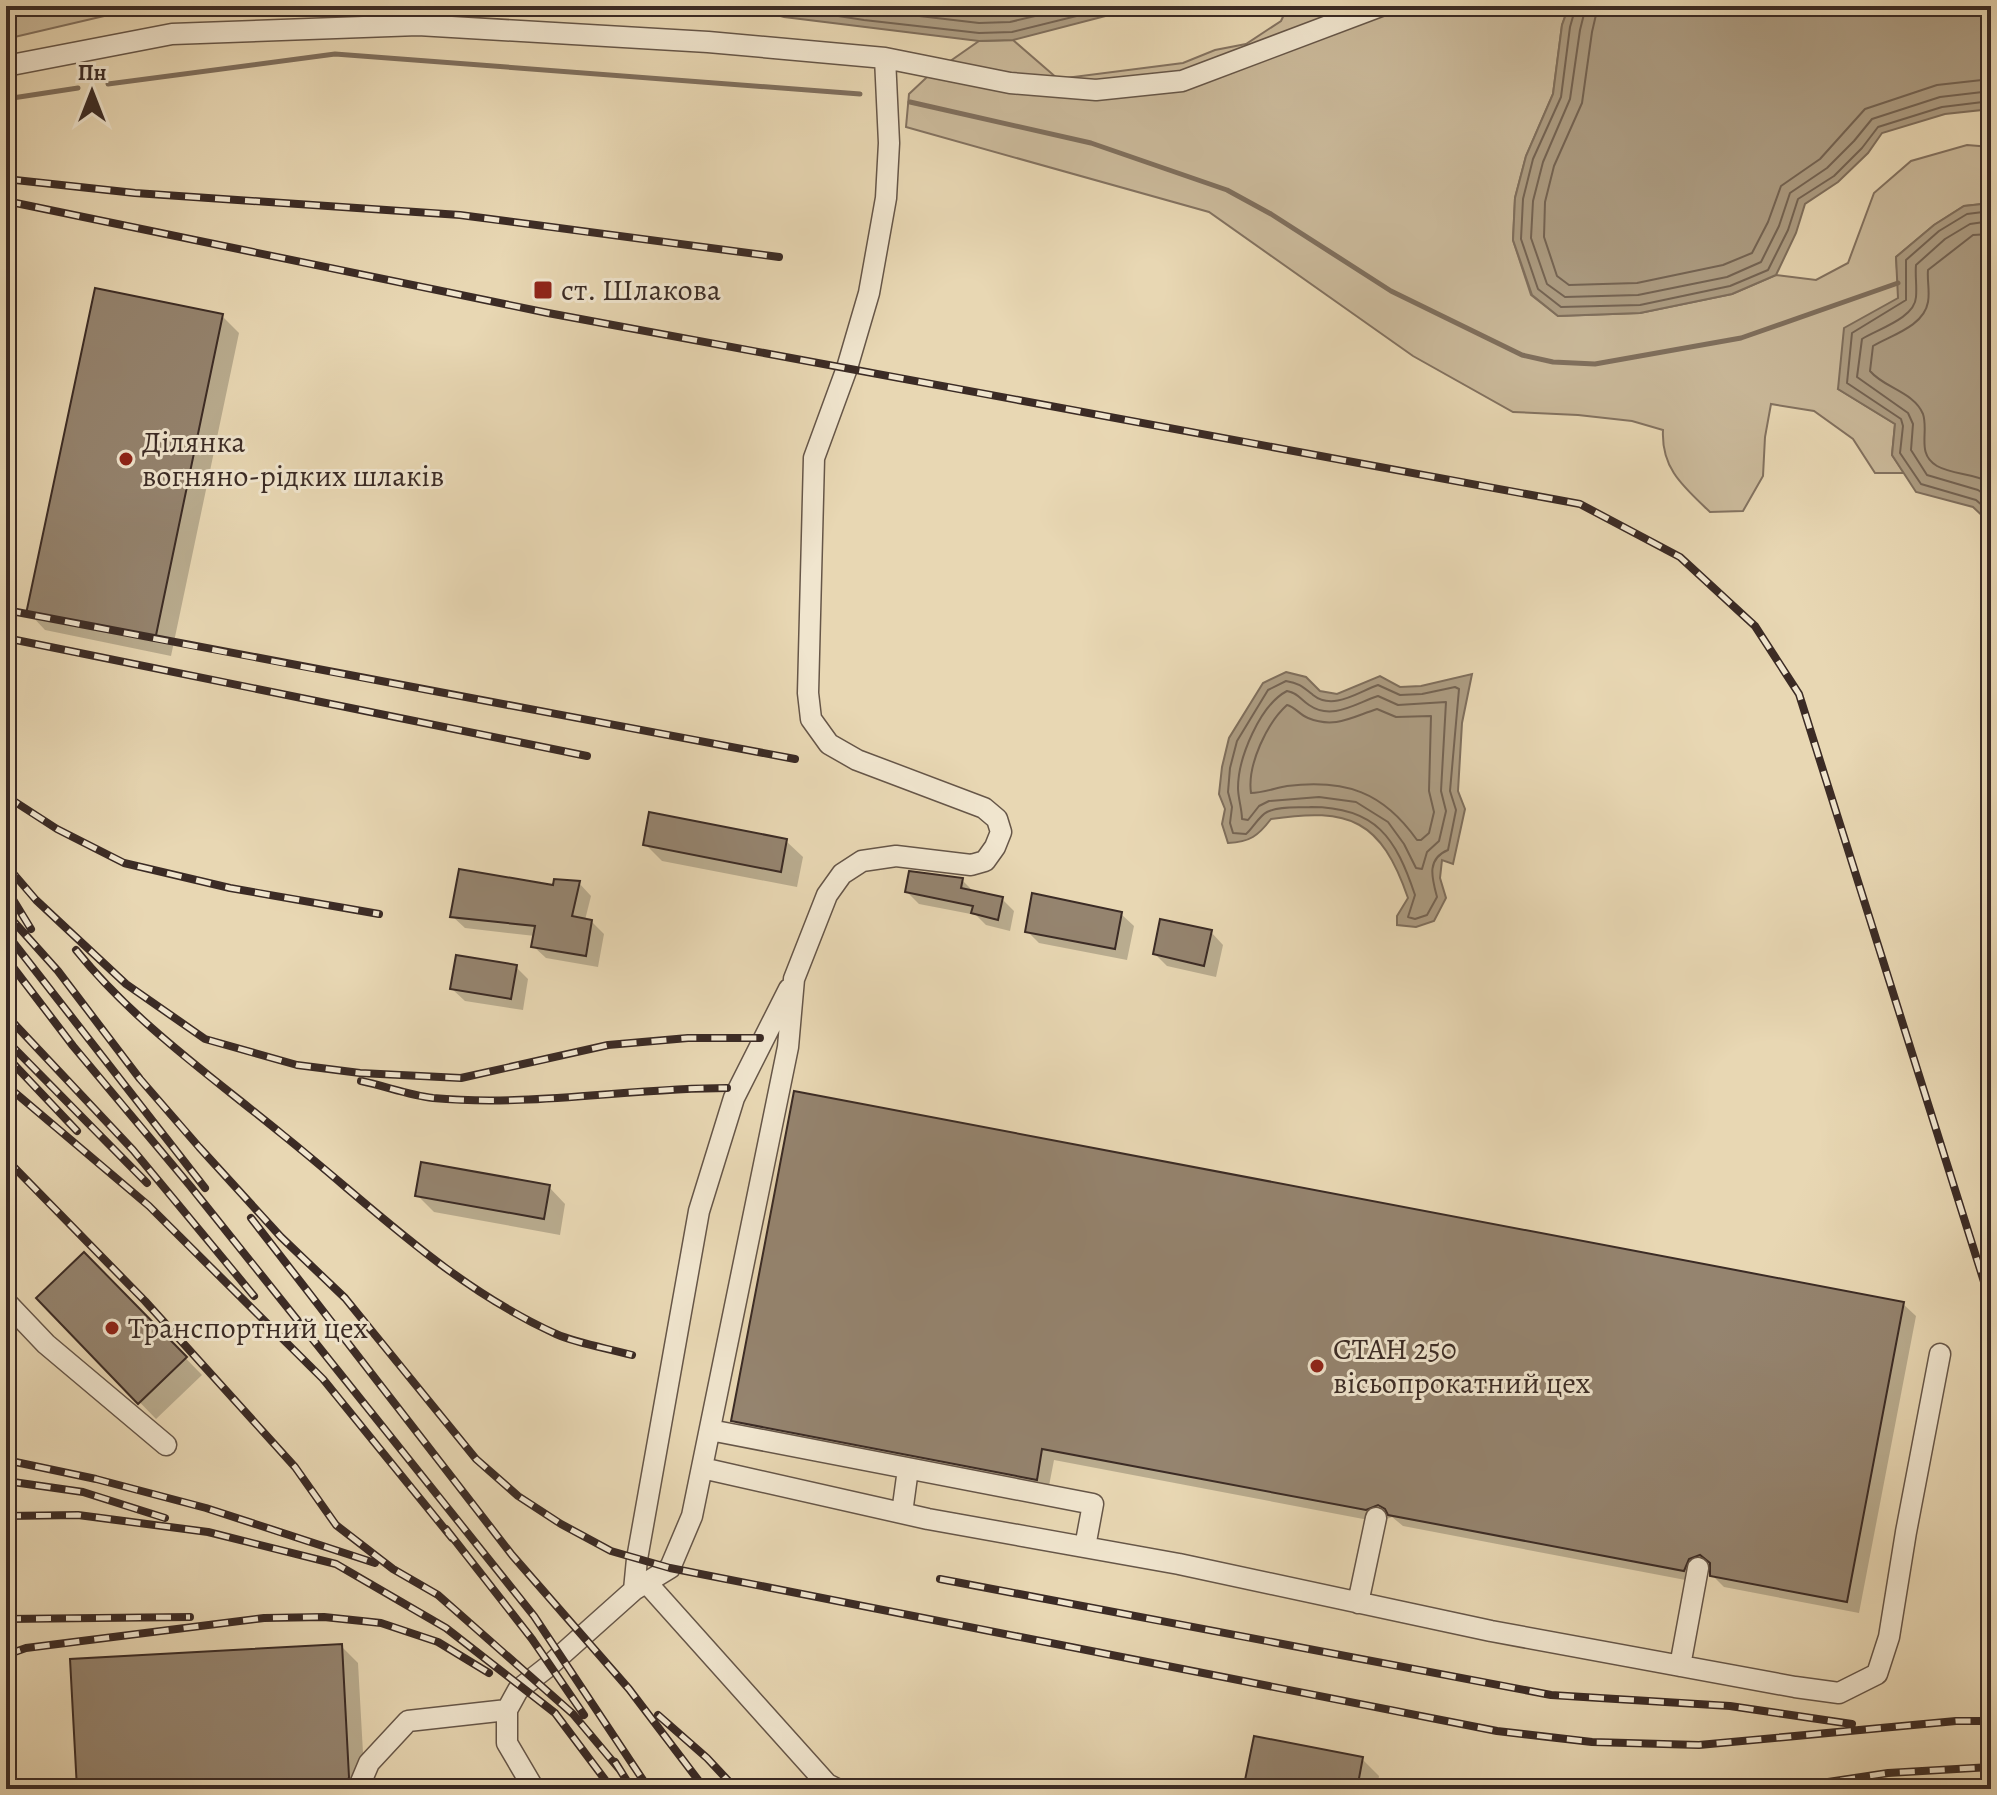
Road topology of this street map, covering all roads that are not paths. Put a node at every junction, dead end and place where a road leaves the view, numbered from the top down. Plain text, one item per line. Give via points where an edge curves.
1 (1381, 6) edge
2 (885, 58) junction
3 (6, 66) edge
4 (794, 979) junction
5 (6, 1302) edge
6 (1940, 1354) dead end
7 (710, 1430) junction
8 (166, 1445) dead end
9 (702, 1468) junction
10 (908, 1469) junction
11 (902, 1513) junction
12 (1376, 1518) dead end
13 (1085, 1547) junction
14 (1698, 1568) dead end
15 (640, 1586) junction
16 (1358, 1603) junction
17 (1680, 1666) junction
18 (507, 1710) junction
19 (358, 1789) edge
20 (534, 1789) edge
21 (837, 1789) edge

1 - 2 lane via 1182,81 1096,90 1010,83
2 - 3 lane via 418,25 172,34
2 - 4 lane via 886,198 869,293 814,458 811,719 829,744 857,760 984,808 997,819 1001,832 985,861 971,865 896,856 862,861 842,874 827,895
4 - 7 lane via 788,1047
4 - 15 lane via 734,1098 699,1211 637,1559
5 - 8 lane via 46,1344
6 - 17 lane via 1889,1637 1877,1674 1839,1693
7 - 9 lane
7 - 10 lane
9 - 11 lane
9 - 15 lane via 692,1516 670,1568
10 - 11 lane
10 - 13 lane via 1093,1504
11 - 13 lane
12 - 16 lane
13 - 16 lane
14 - 17 lane
15 - 18 lane via 518,1690
15 - 21 lane
16 - 17 lane
18 - 19 lane via 408,1721 369,1763
18 - 20 lane via 507,1743

